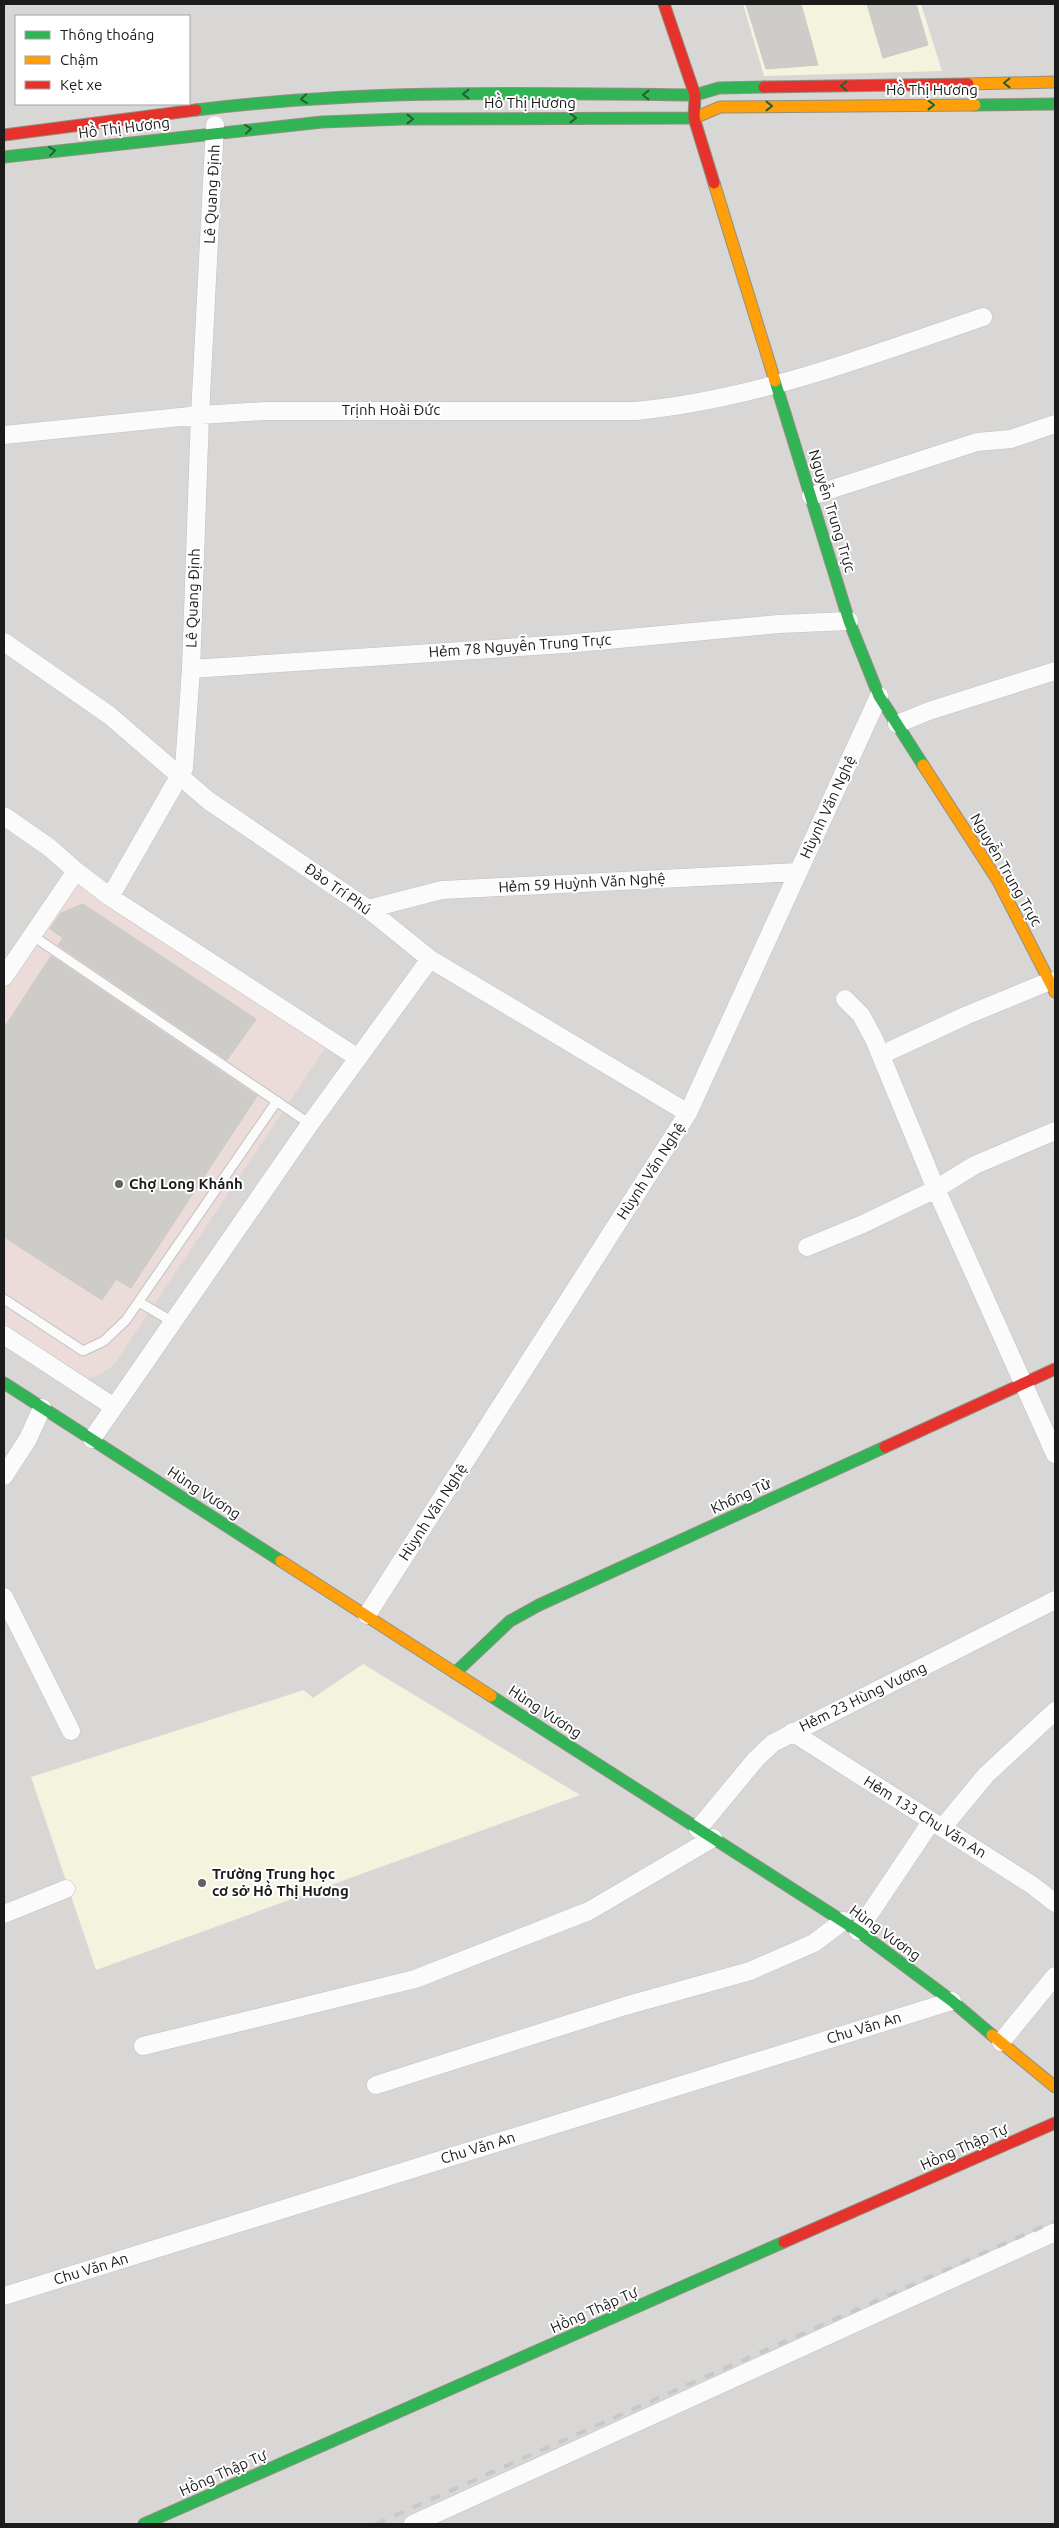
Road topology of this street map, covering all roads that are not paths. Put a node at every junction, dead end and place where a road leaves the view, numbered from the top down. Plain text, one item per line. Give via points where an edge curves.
1 (664, 4) edge
2 (1055, 82) edge
3 (695, 95) junction
4 (1055, 104) edge
5 (213, 108) junction
6 (694, 118) junction
7 (215, 132) junction
8 (4, 135) edge
9 (4, 157) edge
10 (983, 317) dead end
11 (778, 386) junction
12 (200, 415) junction
13 (1055, 424) edge
14 (4, 435) edge
15 (812, 496) junction
16 (849, 621) junction
17 (4, 642) edge
18 (191, 669) junction
19 (1055, 671) edge
20 (879, 696) junction
21 (897, 724) junction
22 (180, 778) junction
23 (4, 816) edge
24 (76, 871) junction
25 (798, 872) junction
26 (110, 897) junction
27 (368, 909) junction
28 (33, 936) junction
29 (430, 959) junction
30 (4, 978) edge
31 (1053, 986) edge
32 (845, 999) dead end
33 (881, 1055) junction
34 (358, 1058) junction
35 (276, 1101) junction
36 (688, 1113) junction
37 (310, 1124) junction
38 (1055, 1131) edge
39 (936, 1189) junction
40 (807, 1247) dead end
41 (4, 1299) edge
42 (139, 1302) junction
43 (173, 1322) junction
44 (4, 1335) edge
45 (1055, 1369) edge
46 (4, 1383) edge
47 (1023, 1384) junction
48 (114, 1407) junction
49 (42, 1408) junction
50 (92, 1440) junction
51 (1055, 1454) edge
52 (4, 1476) edge
53 (4, 1597) edge
54 (1055, 1600) edge
55 (367, 1615) junction
56 (455, 1672) junction
57 (1055, 1711) edge
58 (71, 1731) dead end
59 (792, 1732) junction
60 (937, 1825) junction
61 (698, 1829) junction
62 (713, 1838) junction
63 (66, 1890) dead end
64 (1055, 1903) edge
65 (4, 1914) edge
66 (843, 1921) junction
67 (858, 1931) junction
68 (1055, 1976) edge
69 (952, 2001) junction
70 (1001, 2042) junction
71 (143, 2046) dead end
72 (376, 2085) dead end
73 (1055, 2087) edge
74 (1055, 2123) edge
75 (1055, 2232) edge
76 (4, 2296) edge
77 (144, 2524) edge
78 (413, 2524) edge

1 - 3 main road, Nguyễn Trung Trực
2 -> 3 main road, Hồ Thị Hương via 719,88
3 -> 5 main road, Hồ Thị Hương via 417,94 316,98
3 - 6 main road, Nguyễn Trung Trực
6 -> 4 main road, Hồ Thị Hương via 720,107
5 - 7 street, Lê Quang Định
5 - 8 main road, Hồ Thị Hương
7 -> 6 main road, Hồ Thị Hương via 322,122 402,119
6 - 11 main road, Nguyễn Trung Trực
9 -> 7 main road, Hồ Thị Hương
7 - 12 street, Lê Quang Định
10 - 11 street, Trịnh Hoài Đức
11 - 12 street, Trịnh Hoài Đức via 636,411 353,409
11 - 15 main road, Nguyễn Trung Trực
12 - 14 street, Trịnh Hoài Đức
12 - 18 street, Lê Quang Định
13 - 15 street via 1011,439 977,442
15 - 16 main road, Nguyễn Trung Trực
16 - 18 street, Hẻm 78 Nguyễn Trung Trực
16 - 20 main road, Nguyễn Trung Trực
17 - 22 street, Đào Trí Phú via 109,715
18 - 22 street, Lê Quang Định via 187,744
19 - 21 street
20 - 21 main road, Nguyễn Trung Trực
20 - 25 street, Hùynh Văn Nghệ
21 - 31 main road, Nguyễn Trung Trực via 998,881
22 - 26 street, Lê Quang Định
22 - 27 street, Đào Trí Phú via 208,801
23 - 24 street
24 - 26 street
24 - 28 street
25 - 27 street, Hẻm 59 Huỳnh Văn Nghệ via 442,890
25 - 36 street, Hùynh Văn Nghệ
26 - 34 street
27 - 29 street, Đào Trí Phú
28 - 30 street
28 - 35 lane
29 - 34 street
29 - 36 street, Đào Trí Phú
31 - 33 street via 965,1016
32 - 33 street via 861,1015
33 - 39 street
34 - 37 street
35 - 37 lane
35 - 42 lane
36 - 55 street, Hùynh Văn Nghệ
37 - 43 street
38 - 39 street via 975,1165
39 - 40 street
39 - 47 street
41 - 42 lane via 83,1350 104,1341
42 - 43 lane
43 - 48 street
44 - 48 street
45 - 47 main road, Khổng Tử
46 - 49 main road, Hùng Vương
47 - 51 street
47 - 56 main road, Khổng Tử via 539,1605 510,1621
48 - 50 street
49 - 50 main road, Hùng Vương
49 - 52 street via 28,1439
50 - 55 main road, Hùng Vương
53 - 58 street
54 - 59 street, Hẻm 23 Hùng Vương
55 - 56 main road, Hùng Vương
56 - 61 main road, Hùng Vương
57 - 60 street
59 - 60 street, Hẻm 133 Chu Văn An
59 - 61 street, Hẻm 23 Hùng Vương via 756,1759
60 - 64 street, Hẻm 133 Chu Văn An
60 - 67 street
61 - 62 main road, Hùng Vương
62 - 66 main road, Hùng Vương
62 - 71 street via 589,1911 415,1978
63 - 65 street
66 - 67 main road, Hùng Vương
66 - 72 street via 814,1943 750,1971 625,2006
67 - 69 main road, Hùng Vương
68 - 70 street
69 - 70 main road, Hùng Vương
69 - 76 street, Chu Văn An
70 - 73 main road, Hùng Vương
74 - 77 main road, Hồng Thập Tự
75 - 78 street

